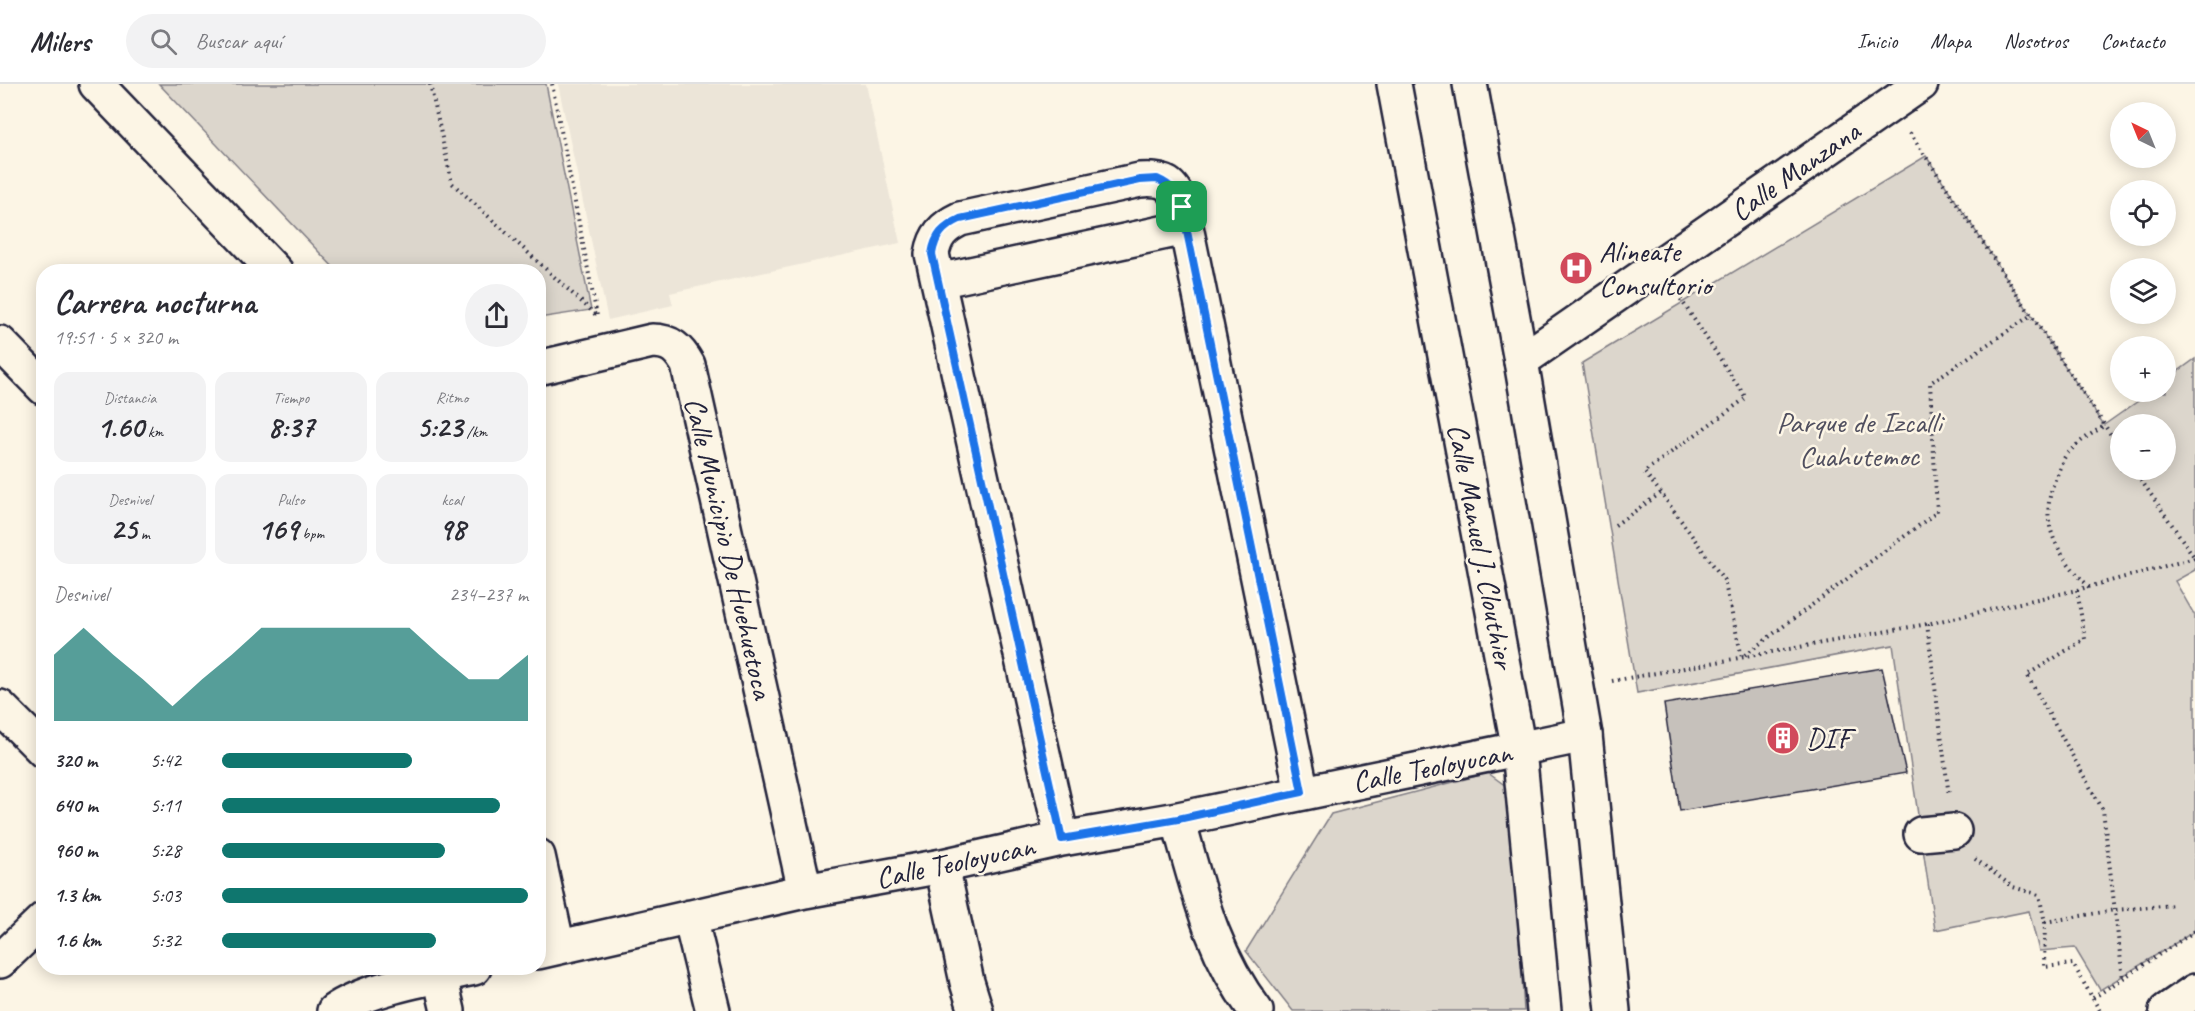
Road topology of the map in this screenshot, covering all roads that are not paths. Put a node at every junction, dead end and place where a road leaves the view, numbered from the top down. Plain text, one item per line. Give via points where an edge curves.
1 (96, 84) edge
2 (1394, 84) edge
3 (1470, 84) edge
4 (1921, 84) edge
5 (1185, 228) junction
6 (268, 264) edge
7 (938, 281) junction
8 (0, 343) edge
9 (1521, 361) junction
10 (546, 366) edge
11 (36, 380) edge
12 (0, 707) edge
13 (1585, 735) junction
14 (36, 743) edge
15 (1520, 750) junction
16 (1302, 792) junction
17 (1178, 819) junction
18 (1954, 831) dead end
19 (1921, 834) dead end
20 (1062, 839) junction
21 (942, 866) junction
22 (805, 891) junction
23 (690, 917) junction
24 (36, 927) edge
25 (546, 931) edge
26 (548, 950) edge
27 (0, 961) edge
28 (444, 975) edge
29 (440, 976) junction
30 (2195, 992) edge
31 (334, 1011) edge
32 (448, 1011) edge
33 (713, 1011) edge
34 (976, 1011) edge
35 (1256, 1011) edge
36 (1545, 1011) edge
37 (1613, 1011) edge
38 (2166, 1011) edge

1 - 6 street
2 - 15 street, Calle Manuel J. Clouthier
3 - 9 street
4 - 9 street, Calle Manzana
5 - 7 street
5 - 7 street via 1177,194 1168,183 1140,180 960,219 940,231 934,242 932,254
5 - 16 street
7 - 20 street
8 - 11 street
9 - 13 street
10 - 22 street, Calle Municipio De Huehuetoca via 652,341 664,341 680,352 688,365
12 - 14 street
13 - 15 street, Calle Teoloyucan
13 - 37 street
15 - 16 street, Calle Teoloyucan
15 - 36 street, Calle Manuel J. Clouthier
16 - 17 street, Calle Teoloyucan
17 - 20 street, Calle Teoloyucan
17 - 35 street via 1208,924 1222,958
18 - 19 street
20 - 21 street, Calle Teoloyucan
21 - 22 street, Calle Teoloyucan
21 - 34 street
22 - 23 street, Calle Teoloyucan
23 - 26 street, Calle Teoloyucan
23 - 33 street
24 - 27 street
25 - 26 street
28 - 29 street
29 - 31 street via 378,991
29 - 32 street
30 - 38 street

